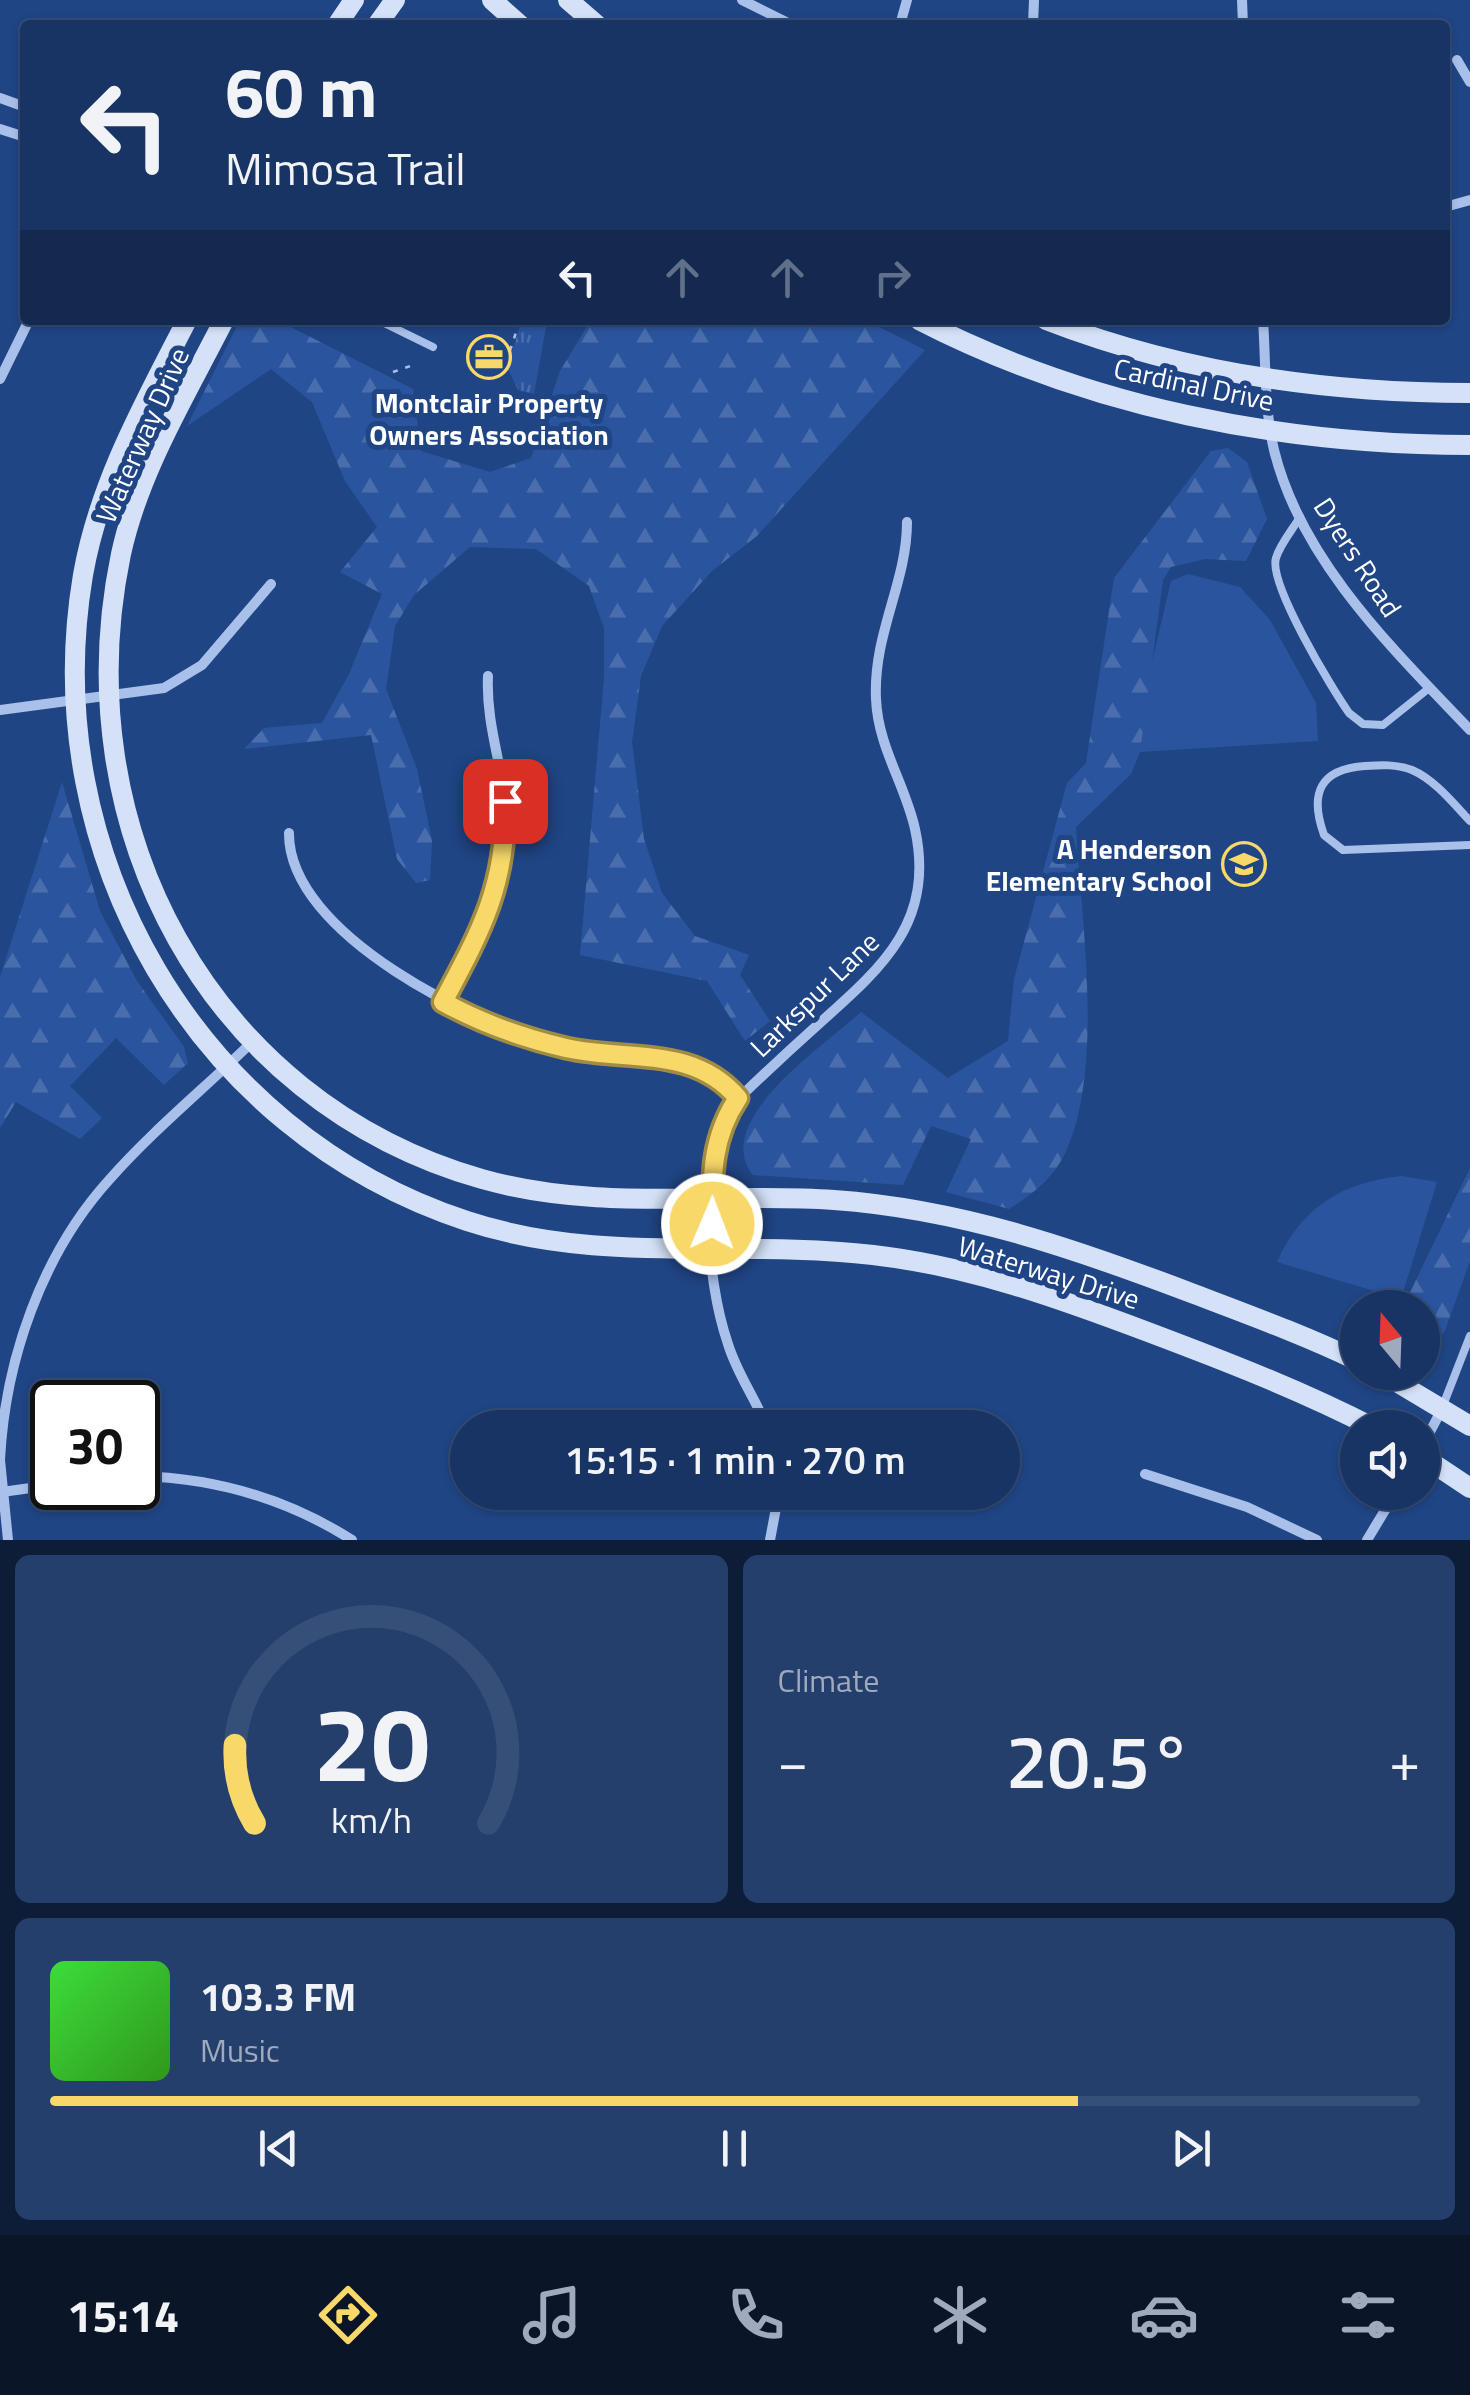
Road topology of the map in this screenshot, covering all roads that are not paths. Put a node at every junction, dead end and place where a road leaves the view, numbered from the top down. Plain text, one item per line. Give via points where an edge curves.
1 (492, 0) edge
2 (568, 0) edge
3 (742, 0) edge
4 (514, 20) edge
5 (592, 20) edge
6 (782, 20) edge
7 (1457, 60) dead end
8 (1470, 82) edge
9 (27, 325) edge
10 (183, 325) edge
11 (222, 325) edge
12 (388, 325) edge
13 (931, 325) edge
14 (1061, 325) edge
15 (1263, 325) edge
16 (433, 348) dead end
17 (0, 379) edge
18 (1267, 379) junction
19 (1470, 393) edge
20 (1270, 430) junction
21 (1470, 445) edge
22 (1300, 517) junction
23 (907, 522) dead end
24 (270, 584) dead end
25 (488, 676) dead end
26 (1428, 689) junction
27 (108, 699) junction
28 (75, 704) junction
29 (0, 710) edge
30 (1470, 730) edge
31 (1470, 821) edge
32 (289, 834) dead end
33 (1470, 845) edge
34 (443, 1002) junction
35 (252, 1042) junction
36 (228, 1065) junction
37 (738, 1098) junction
38 (712, 1198) junction
39 (712, 1249) junction
40 (1470, 1336) edge
41 (1340, 1354) edge
42 (1411, 1390) edge
43 (1442, 1408) junction
44 (759, 1410) edge
45 (1340, 1411) edge
46 (1440, 1412) edge
47 (1470, 1426) edge
48 (0, 1460) edge
49 (1440, 1468) edge
50 (1145, 1474) dead end
51 (160, 1477) edge
52 (30, 1488) edge
53 (1470, 1488) edge
54 (2, 1492) edge
55 (776, 1510) edge
56 (1385, 1510) edge
57 (8, 1540) edge
58 (352, 1540) edge
59 (770, 1540) edge
60 (1317, 1540) edge
61 (1367, 1540) edge

1 - 4 main road
2 - 5 main road
3 - 6 street
7 - 8 street
9 - 17 street
10 - 28 main road, Waterway Drive via 126,439 94,526 78,610
11 - 27 main road, Waterway Drive via 125,538 112,604
12 - 16 lane
13 - 20 main road, Cardinal Drive via 1052,378
14 - 18 main road, Cardinal Drive via 1136,350
15 - 18 street, Dyers Road
18 - 19 main road, Cardinal Drive via 1336,389
18 - 20 street, Dyers Road
20 - 21 main road, Cardinal Drive
20 - 22 street, Dyers Road
22 - 26 street, Dyers Road via 1330,567
22 - 26 lane via 1276,567 1287,600 1349,712 1363,724 1383,725
23 - 37 street, Larkspur Lane via 907,550 881,629 876,702 886,754 915,829 916,897 898,945 875,975
24 - 27 street via 184,678
25 - 34 street via 505,852 484,925
26 - 30 street, Dyers Road
27 - 28 street
27 - 35 main road, Waterway Drive via 124,808 152,892 200,977
28 - 29 street
28 - 36 main road, Waterway Drive via 94,830 123,909 166,986
31 - 33 lane via 1428,780 1392,764 1337,770 1319,795 1324,835 1342,850
32 - 34 street via 297,870 338,923
34 - 37 street via 564,1048 693,1063
35 - 36 street
35 - 38 main road, Waterway Drive via 325,1104 446,1167 566,1197
36 - 39 main road, Waterway Drive via 316,1143 433,1209 562,1244
36 - 48 street via 129,1158 67,1236 10,1380
37 - 38 street, Larkspur Lane via 718,1135
38 - 39 street, Larkspur Lane
38 - 41 main road, Waterway Drive via 836,1200 957,1216 1091,1255
39 - 44 street, Larkspur Lane via 728,1347
39 - 45 main road, Waterway Drive via 872,1255 987,1276 1272,1378
40 - 43 lane
42 - 43 main road
43 - 46 street
43 - 47 main road
48 - 54 street
49 - 53 main road
50 - 60 street
51 - 58 street via 252,1492
52 - 54 street
54 - 57 street
55 - 59 street
56 - 61 street

